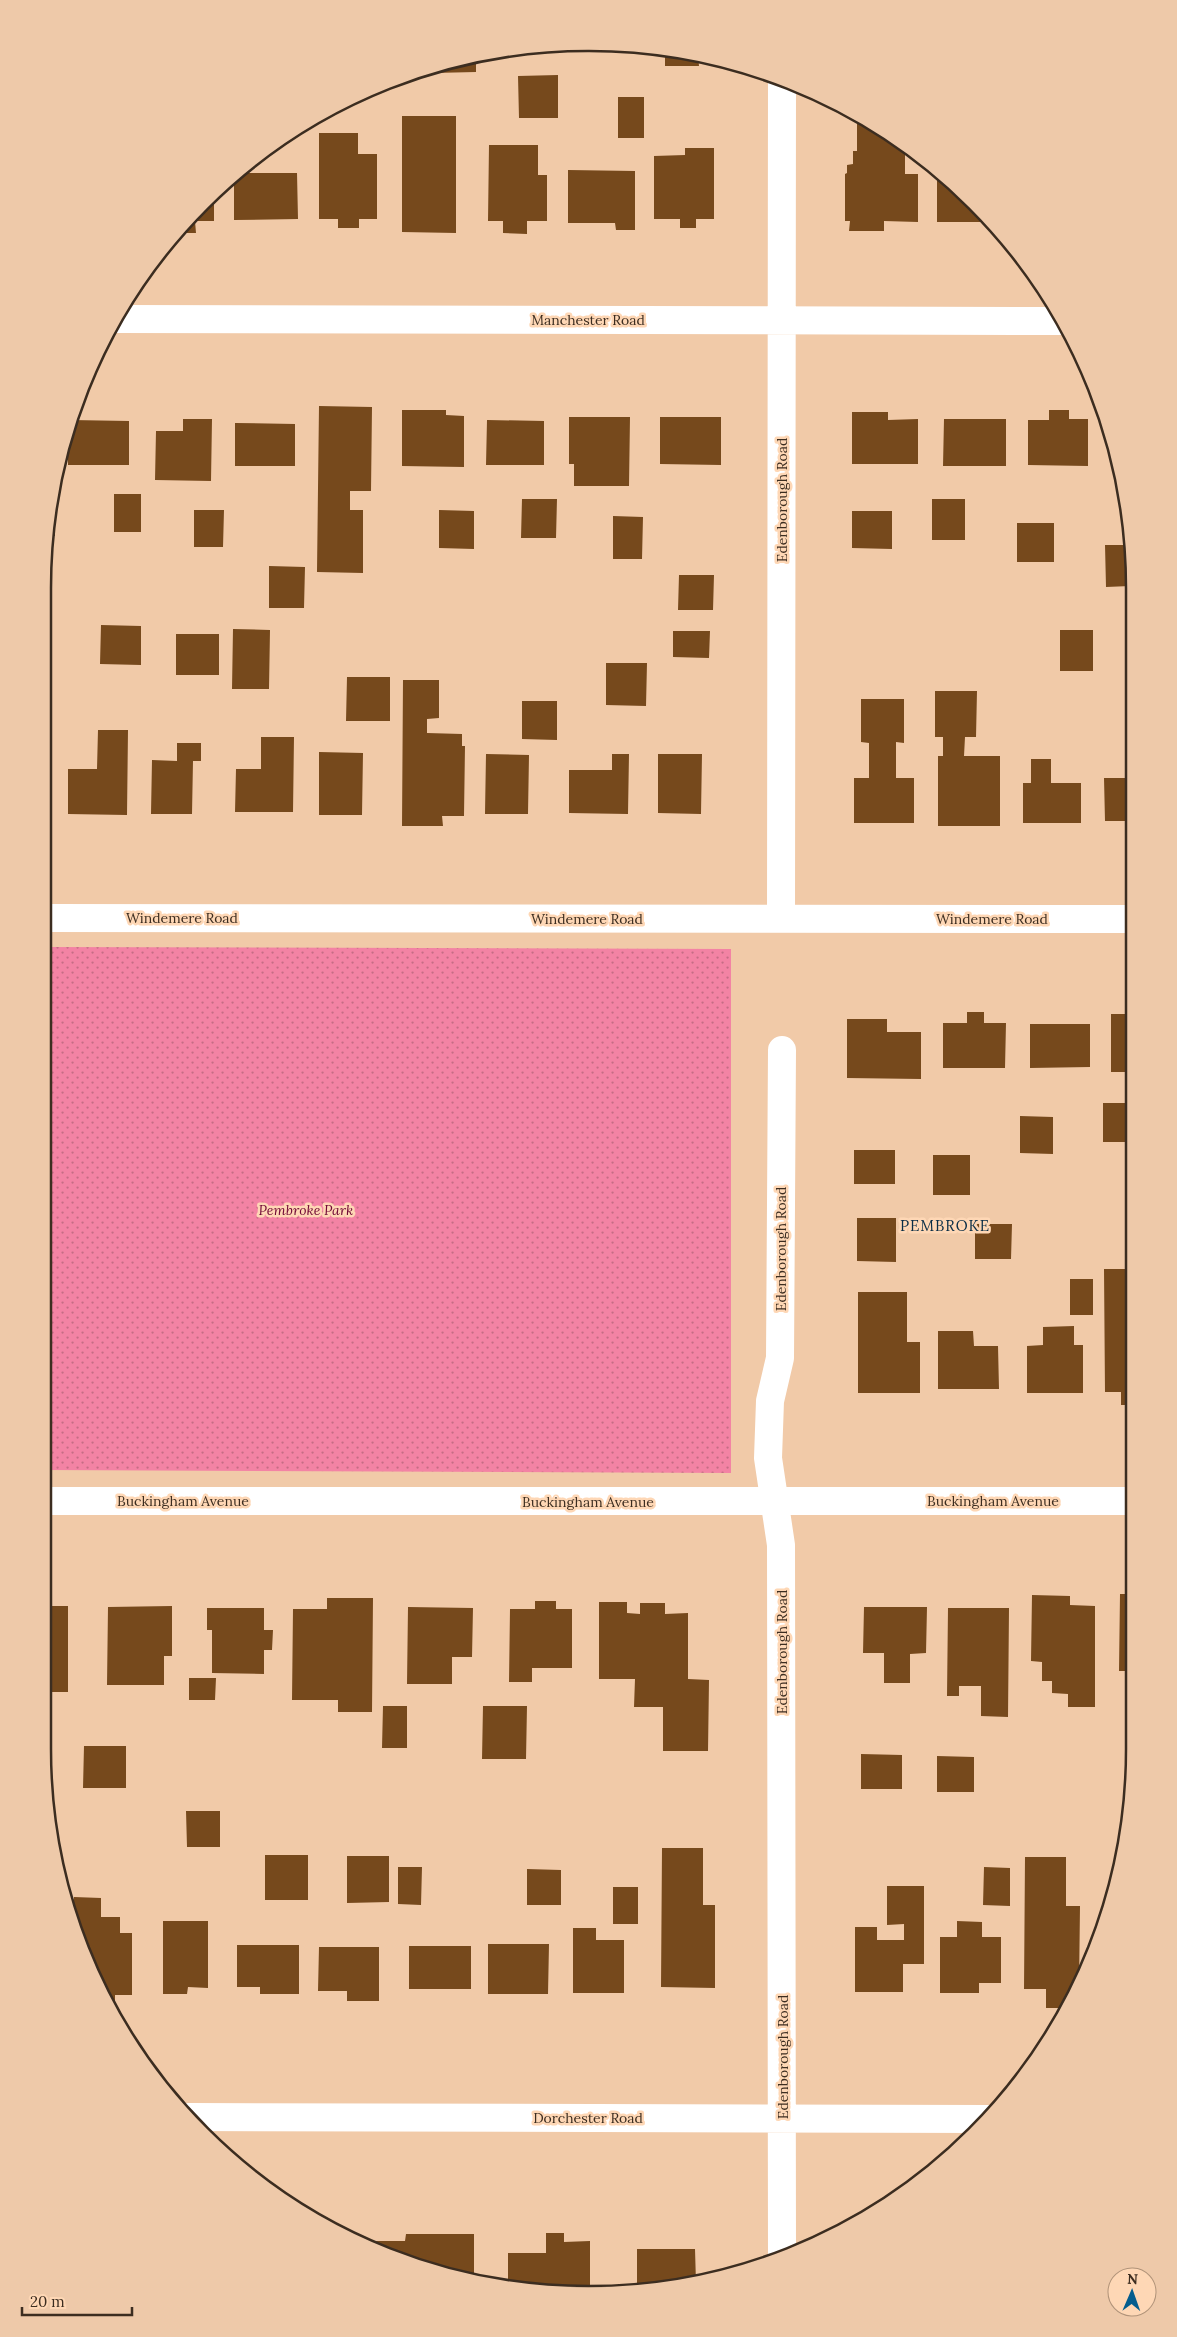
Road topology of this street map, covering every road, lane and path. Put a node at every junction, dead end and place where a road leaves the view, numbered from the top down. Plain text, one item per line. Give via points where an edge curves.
1 (782, 88) edge
2 (124, 319) edge
3 (782, 320) junction
4 (1055, 321) edge
5 (51, 918) edge
6 (781, 918) junction
7 (1126, 920) edge
8 (782, 1050) dead end
9 (51, 1501) edge
10 (1126, 1501) edge
11 (776, 1502) junction
12 (198, 2117) edge
13 (783, 2119) junction
14 (977, 2119) edge
15 (782, 2249) edge

1 - 3 street, Edenborough Road
2 - 3 street, Manchester Road
3 - 4 street, Manchester Road
3 - 6 street, Edenborough Road
5 - 6 street, Windemere Road
6 - 7 street, Windemere Road
8 - 11 street, Edenborough Road via 780,1358 770,1401 768,1458
9 - 11 street, Buckingham Avenue
10 - 11 street, Buckingham Avenue
11 - 13 street, Edenborough Road via 782,1545
12 - 13 street, Dorchester Road
13 - 14 street, Dorchester Road
13 - 15 street, Edenborough Road

